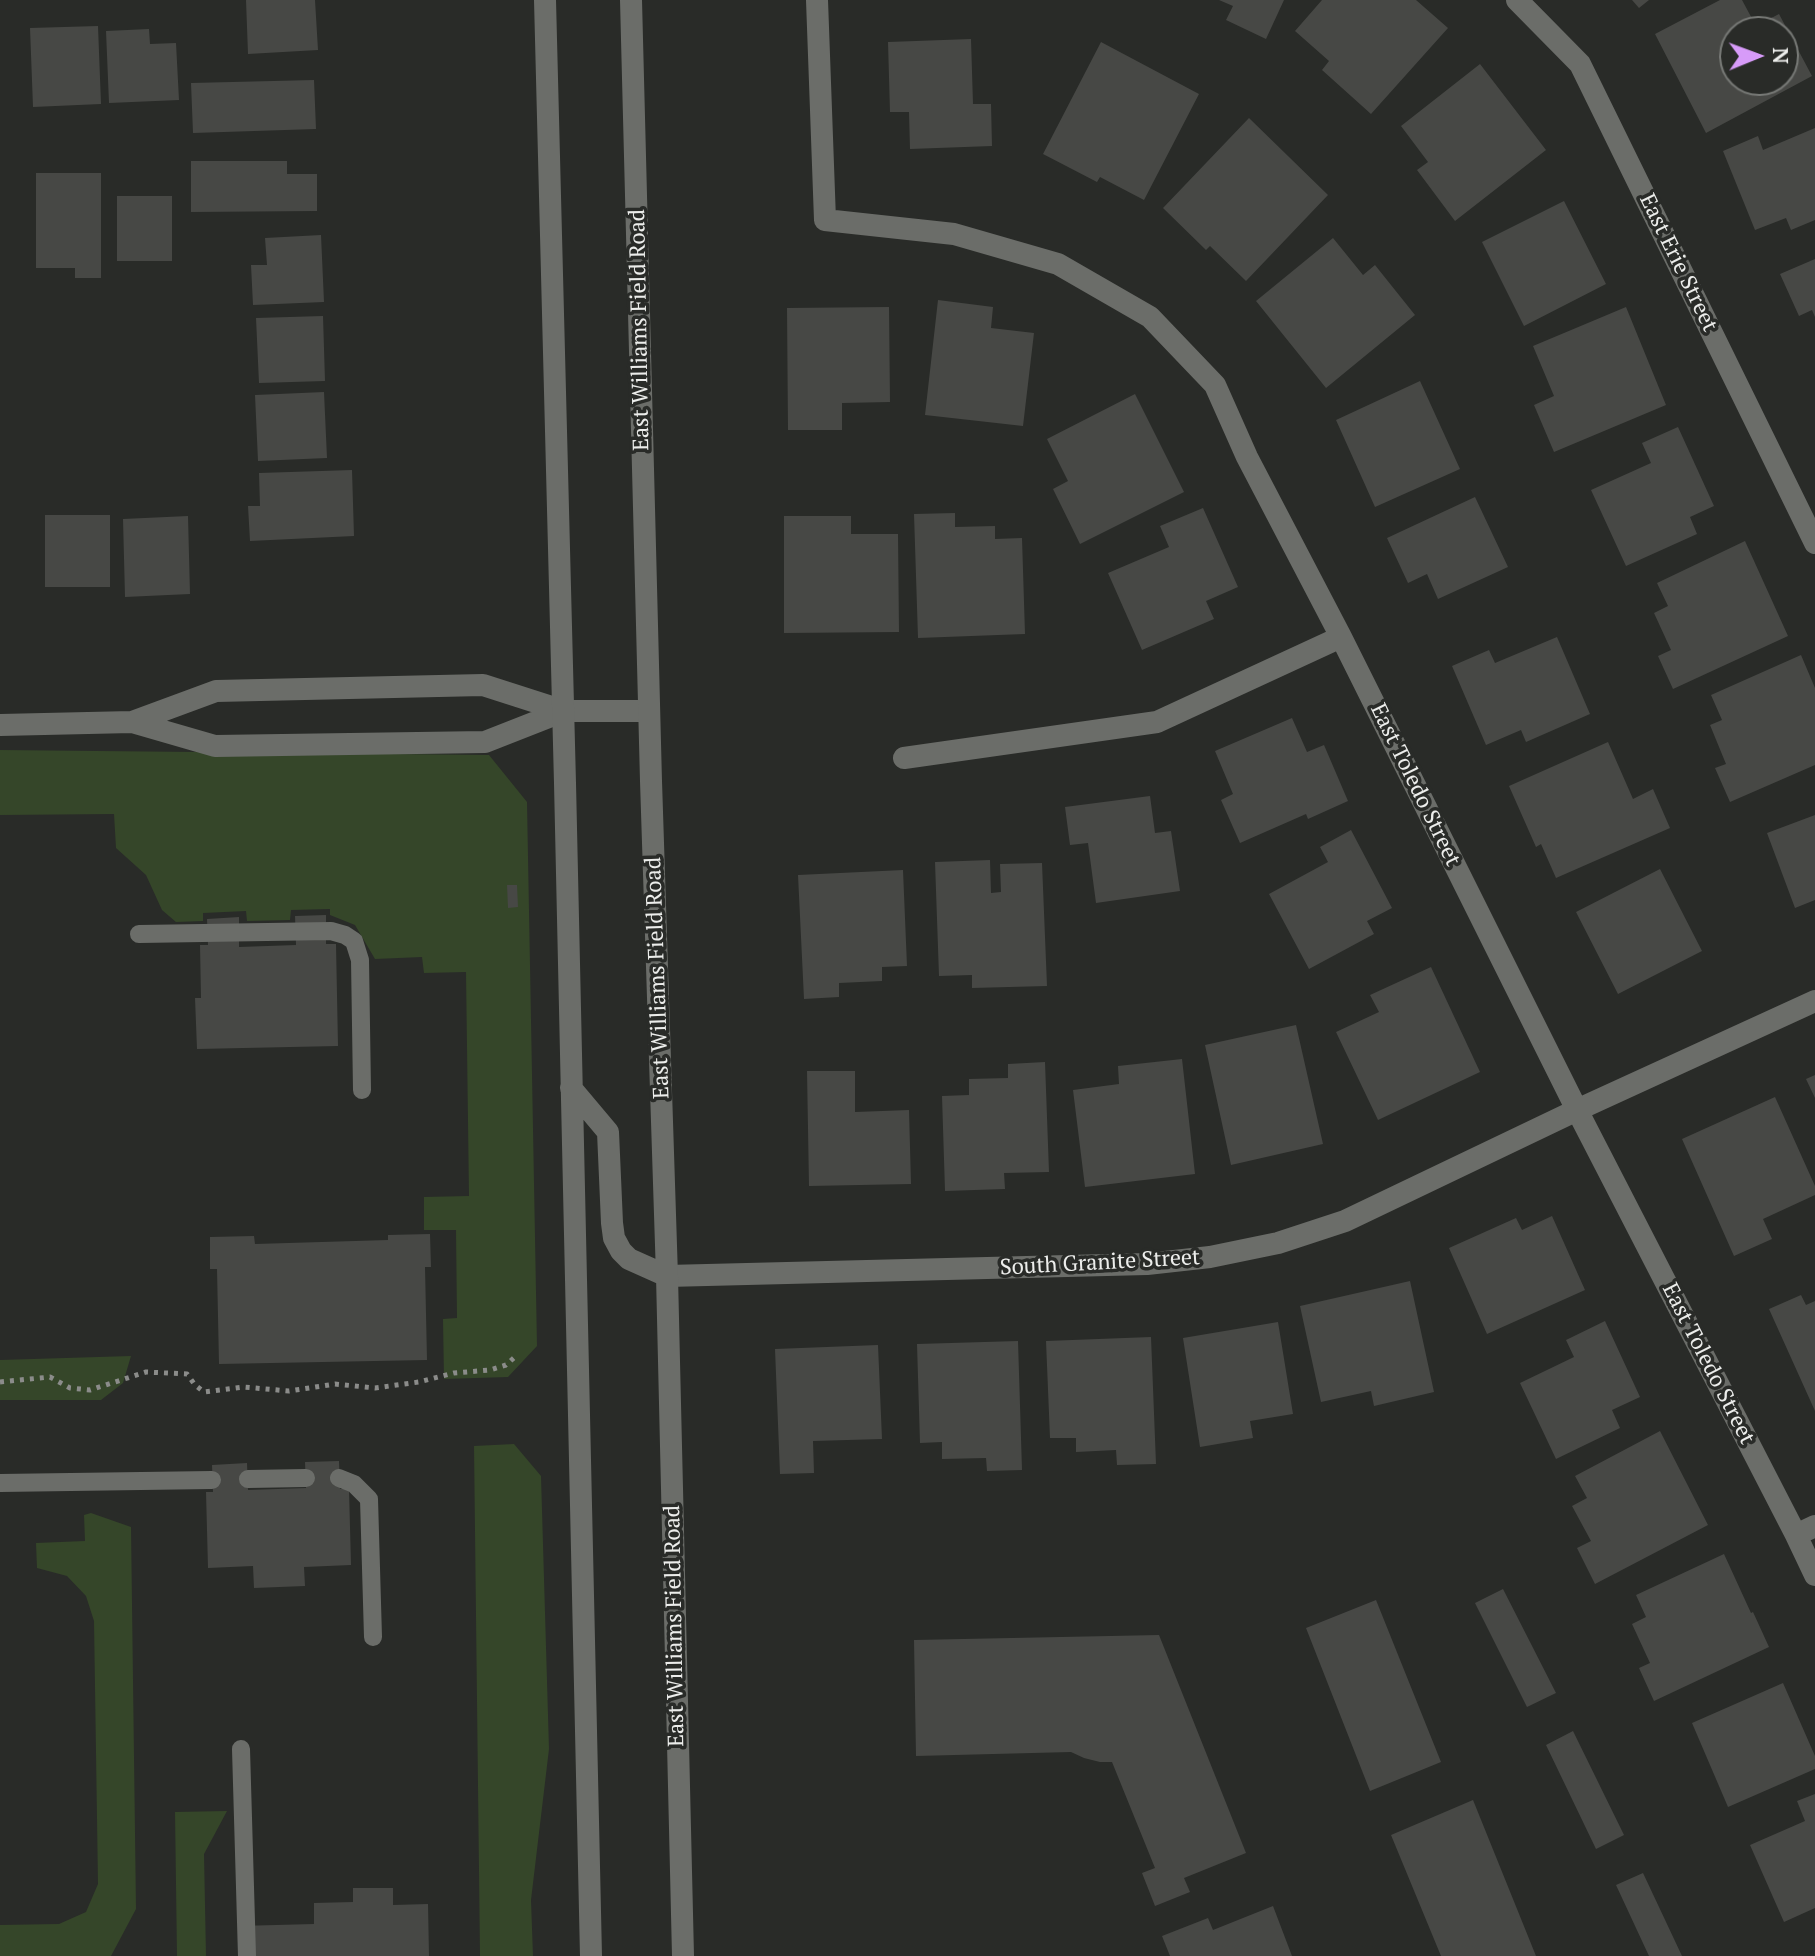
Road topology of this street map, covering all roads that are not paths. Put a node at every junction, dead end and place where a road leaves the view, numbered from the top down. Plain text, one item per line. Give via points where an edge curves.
1 (545, 0) edge
2 (631, 0) edge
3 (817, 0) edge
4 (1517, 0) edge
5 (1815, 543) edge
6 (1341, 637) junction
7 (564, 711) junction
8 (649, 711) junction
9 (132, 722) junction
10 (0, 725) edge
11 (904, 758) dead end
12 (139, 934) dead end
13 (1815, 1001) edge
14 (571, 1088) junction
15 (362, 1090) dead end
16 (1577, 1110) junction
17 (667, 1276) junction
18 (306, 1478) dead end
19 (339, 1478) dead end
20 (248, 1479) dead end
21 (212, 1480) dead end
22 (0, 1483) edge
23 (1806, 1531) edge
24 (1815, 1575) edge
25 (373, 1637) dead end
26 (241, 1749) dead end
27 (247, 1956) edge
28 (591, 1956) edge
29 (683, 1956) edge

1 - 7 street
2 - 8 street, East Williams Field Road
3 - 6 street, East Toledo Street via 825,220 954,234 1058,264 1150,317 1215,385
4 - 5 street, East Erie Street via 1580,64
6 - 11 street via 1157,722
6 - 16 street, East Toledo Street
7 - 8 street
7 - 9 street via 485,742 215,746
7 - 9 street via 483,685 216,691
7 - 14 street
8 - 17 street, East Williams Field Road
9 - 10 street
12 - 15 lane via 331,931 354,941 360,960
13 - 16 street, South Granite Street
14 - 17 street via 608,1132 614,1238 629,1259
14 - 28 street
16 - 17 street, South Granite Street via 1345,1221 1210,1257 1147,1264
16 - 23 street, East Toledo Street
17 - 29 street, East Williams Field Road
18 - 20 lane
19 - 25 lane via 369,1499
21 - 22 lane
23 - 24 street, East Toledo Street
26 - 27 lane

